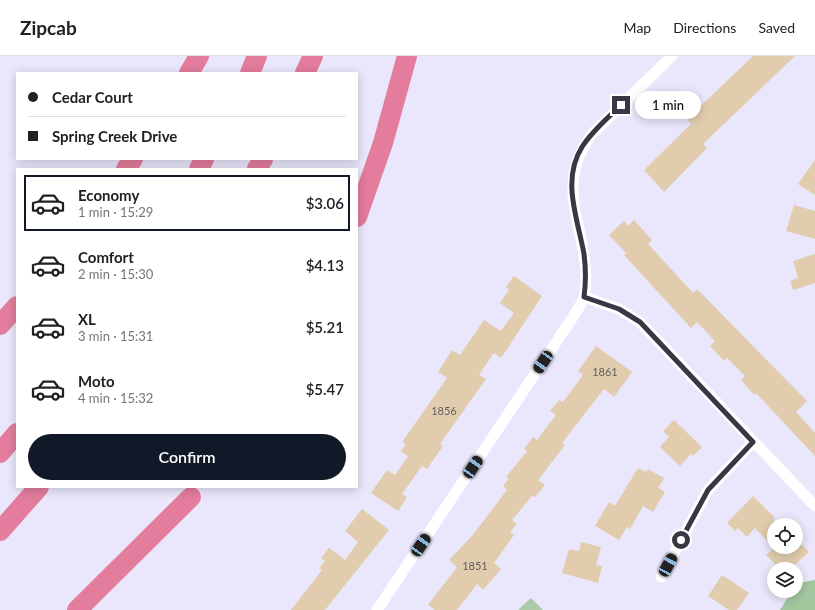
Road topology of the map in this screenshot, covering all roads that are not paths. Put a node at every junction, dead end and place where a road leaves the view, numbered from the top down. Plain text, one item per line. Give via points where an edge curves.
1 (199, 56) edge
2 (257, 56) edge
3 (313, 56) edge
4 (407, 56) edge
5 (672, 56) edge
6 (190, 72) edge
7 (250, 72) edge
8 (305, 72) edge
9 (358, 214) edge
10 (584, 297) junction
11 (16, 307) edge
12 (0, 325) edge
13 (16, 434) edge
14 (753, 442) junction
15 (0, 453) edge
16 (38, 488) edge
17 (195, 492) edge
18 (815, 506) edge
19 (0, 531) edge
20 (661, 577) dead end
21 (77, 610) edge
22 (97, 610) edge
23 (377, 610) edge

1 - 6 highway
2 - 7 highway
3 - 8 highway
4 - 9 highway via 383,143
5 - 10 street via 591,135 581,149 574,168 573,205 584,254
10 - 14 street via 619,309 640,322
10 - 23 street
11 - 12 highway
13 - 15 highway
14 - 18 street
14 - 20 street via 708,490
16 - 19 highway
17 - 21 highway
17 - 22 highway

